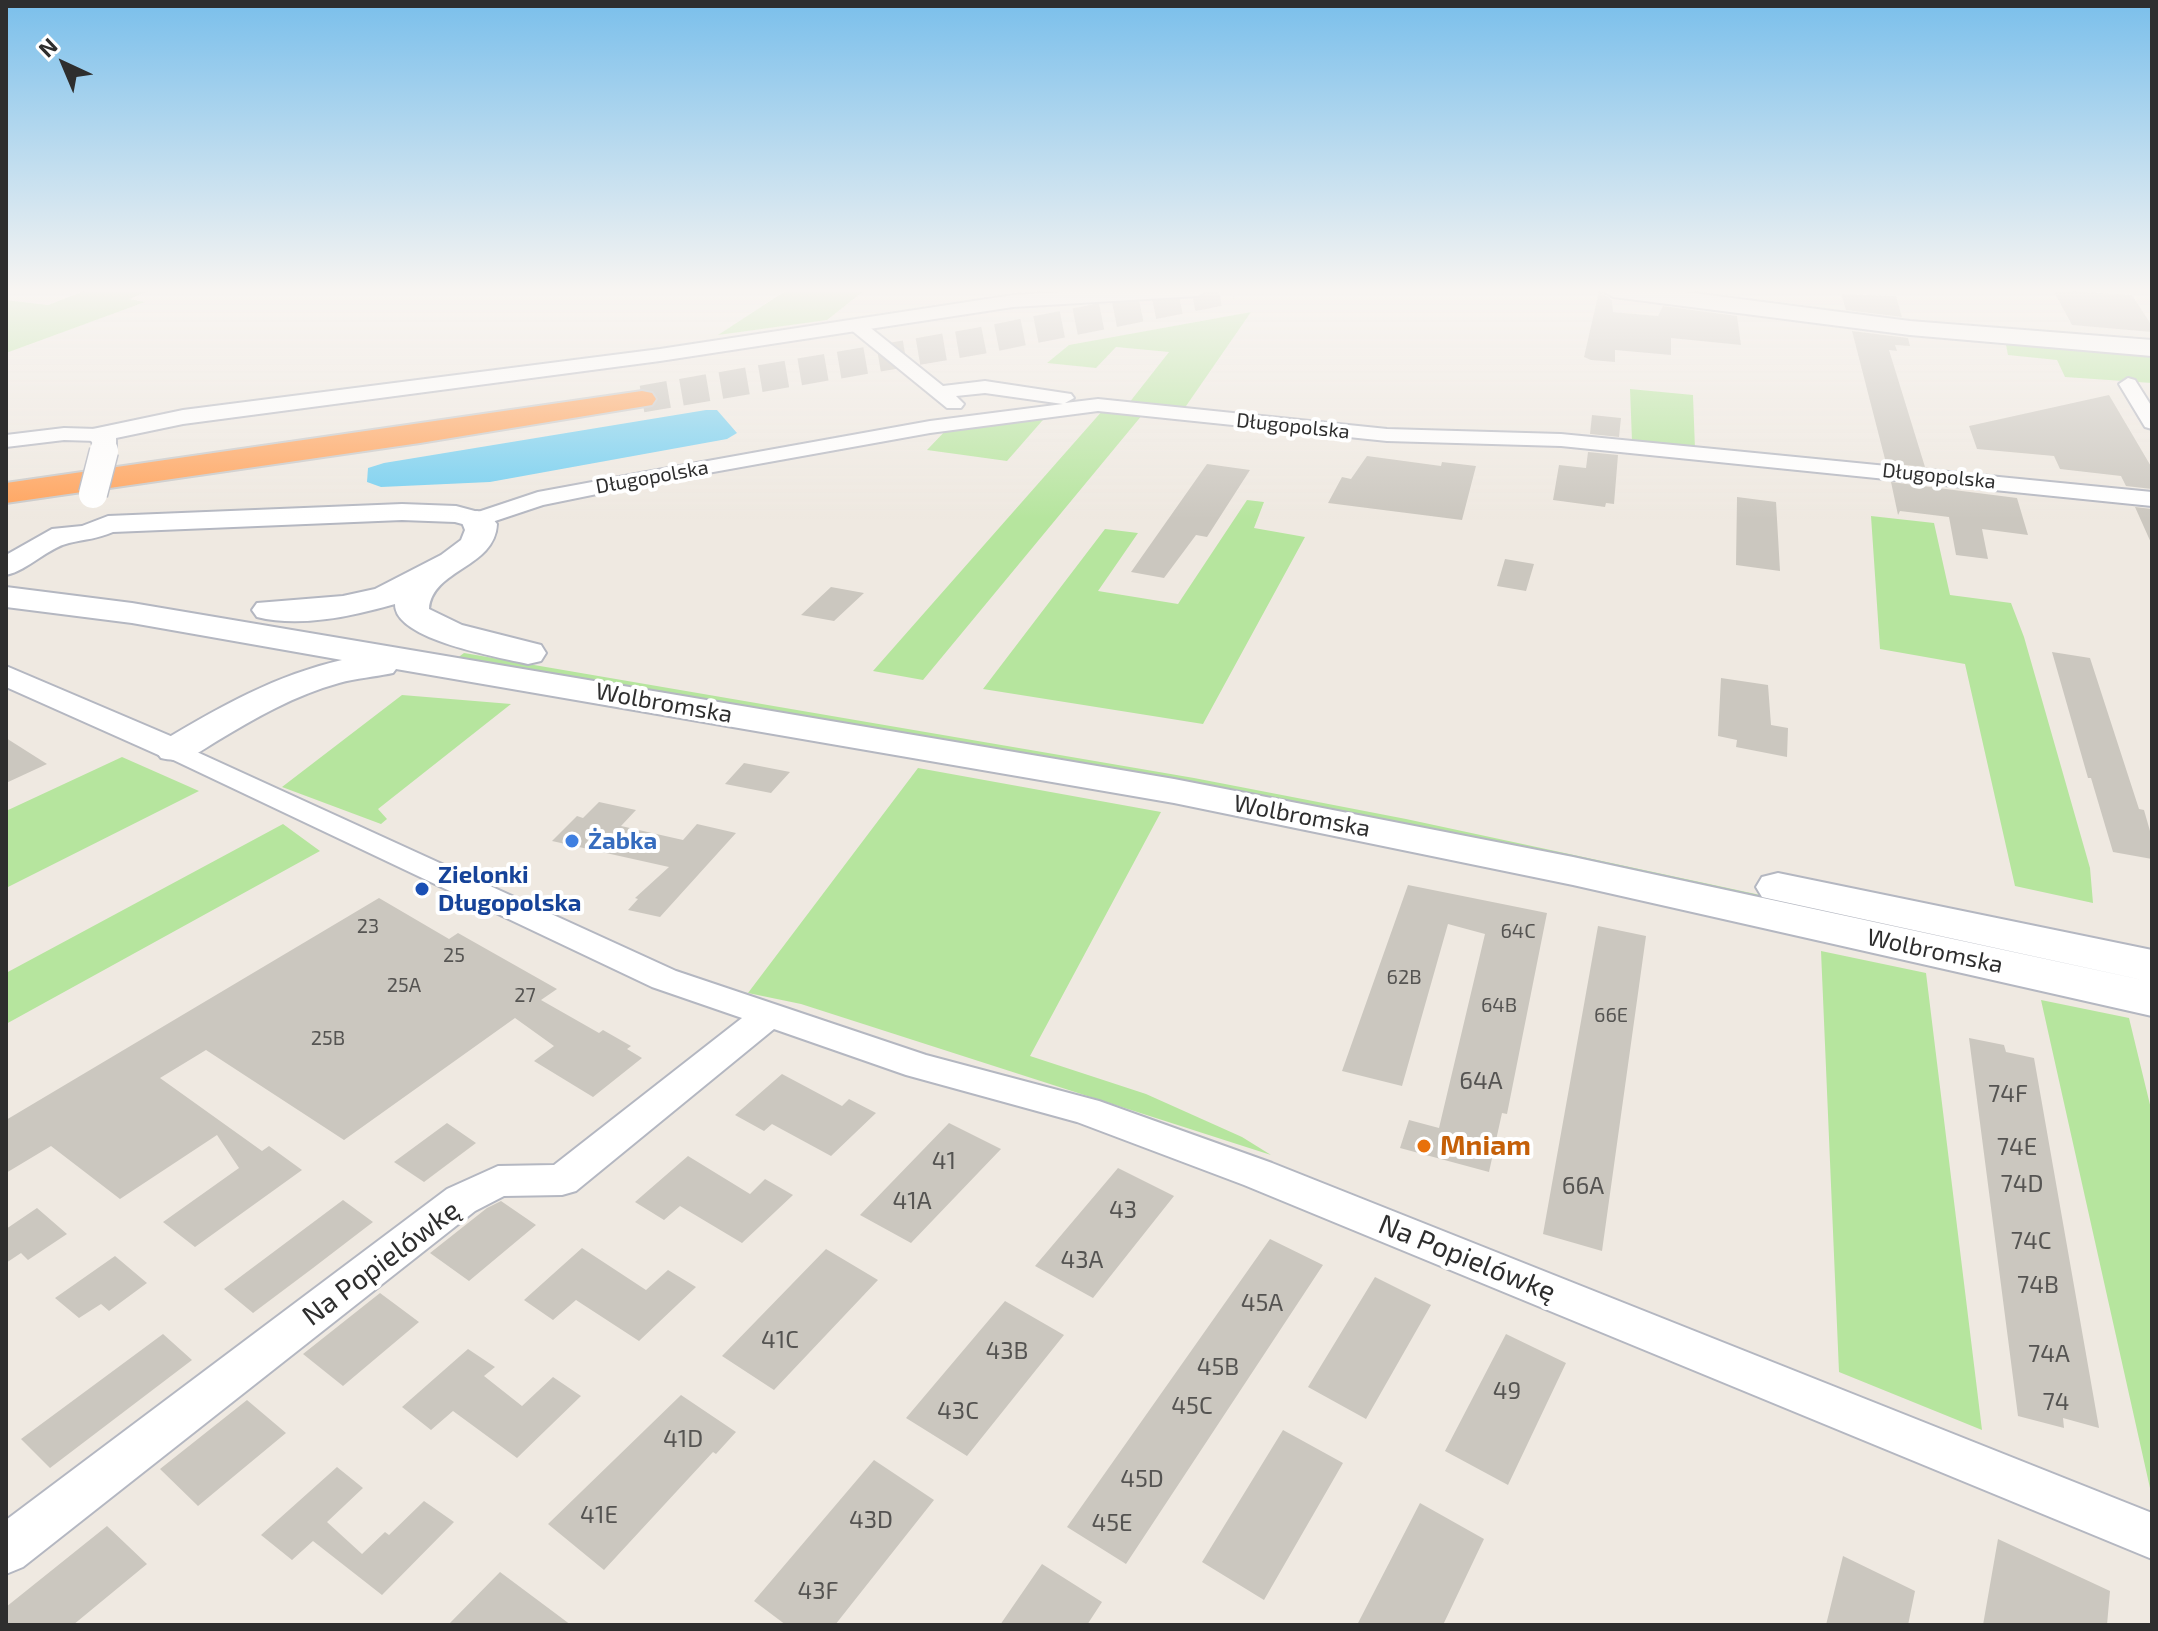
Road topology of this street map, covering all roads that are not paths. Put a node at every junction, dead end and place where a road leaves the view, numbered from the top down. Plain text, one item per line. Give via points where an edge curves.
1 (574, 366) edge
2 (907, 366) edge
3 (2128, 384) dead end
4 (637, 392) tunnel mouth
5 (939, 392) junction
6 (1098, 405) junction
7 (974, 421) junction
8 (2152, 423) edge
9 (6, 441) edge
10 (100, 442) junction
11 (12, 487) edge
12 (2152, 499) edge
13 (95, 511) junction
14 (477, 520) junction
15 (12, 578) edge
16 (424, 582) junction
17 (269, 610) junction
18 (193, 623) junction
19 (528, 653) junction
20 (445, 666) junction
21 (6, 675) edge
22 (250, 705) junction
23 (175, 750) junction
24 (2152, 966) edge
25 (2152, 999) edge
26 (769, 1015) junction
27 (2152, 1536) edge
28 (6, 1550) edge

1 - 10 street via 183,417
2 - 5 street
3 - 8 street
4 - 11 highway via 405,437
5 - 6 street via 991,388
5 - 7 street
6 - 7 street, Długopolska
6 - 12 street, Długopolska via 1387,435 1664,449
7 - 14 street, Długopolska via 538,499
9 - 10 street via 64,434
10 - 13 street, bridge
13 - 14 street, Długopolska via 402,512
13 - 15 street, Długopolska via 87,534 62,535
14 - 16 main road via 482,533 477,541
15 - 17 main road via 135,588
15 - 18 main road
16 - 17 main road via 350,607
16 - 19 main road via 412,604 419,620
17 - 19 main road
18 - 20 main road
18 - 22 main road via 276,662 275,678
19 - 24 main road, Wolbromska via 1201,769
20 - 22 main road via 365,666 330,673
20 - 25 main road, Wolbromska via 1190,794 1573,871
21 - 23 street, Na Popielówkę
22 - 23 main road
23 - 26 street, Na Popielówkę via 664,979
26 - 27 street, Na Popielówkę via 919,1066 1086,1111 1258,1174
26 - 28 street, Na Popielówkę via 562,1180 498,1181 461,1200

